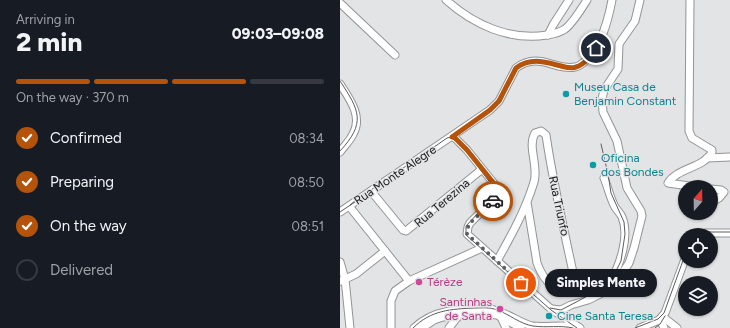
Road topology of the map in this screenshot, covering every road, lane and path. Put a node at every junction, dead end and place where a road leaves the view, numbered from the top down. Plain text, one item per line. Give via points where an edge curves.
1 (446, 0) edge
2 (570, 0) edge
3 (587, 0) edge
4 (612, 0) edge
5 (640, 0) edge
6 (690, 0) edge
7 (340, 3) edge
8 (548, 35) junction
9 (395, 55) dead end
10 (340, 84) edge
11 (452, 137) junction
12 (340, 152) edge
13 (707, 158) junction
14 (730, 158) edge
15 (482, 170) junction
16 (604, 178) dead end
17 (678, 184) edge
18 (718, 189) edge
19 (371, 190) junction
20 (718, 198) edge
21 (527, 202) junction
22 (349, 206) junction
23 (340, 212) edge
24 (718, 233) edge
25 (730, 233) edge
26 (482, 248) junction
27 (385, 251) junction
28 (497, 261) junction
29 (340, 262) edge
30 (682, 268) edge
31 (342, 280) edge
32 (409, 281) junction
33 (606, 287) junction
34 (567, 307) junction
35 (553, 310) junction
36 (459, 315) junction
37 (500, 315) junction
38 (662, 321) edge
39 (552, 326) junction
40 (576, 326) edge
41 (350, 328) edge
42 (391, 328) edge
43 (414, 328) edge
44 (422, 328) edge
45 (449, 328) edge
46 (506, 328) edge
47 (521, 328) edge
48 (527, 328) edge
49 (640, 328) edge
50 (655, 328) edge
51 (677, 328) edge

1 - 8 street via 486,27 502,33 537,37
2 - 8 street
3 - 8 street via 566,29
4 - 11 street, Rua Monte Alegre via 596,48 586,60 576,68 539,60 520,65 499,101
5 - 33 street via 635,20 618,44 618,69 606,86 602,99 603,112 617,141 625,182 642,216 629,263
6 - 13 street via 689,131 692,138 712,150
7 - 9 street
10 - 12 street via 355,110 357,120 354,133
11 - 15 street via 463,146
11 - 19 street, Rua Monte Alegre
13 - 14 street
13 - 17 street via 668,183
15 - 19 street, Rua Terezina via 407,231
15 - 26 street via 498,191 495,198 468,227 467,234
16 - 33 street via 615,206 622,216 624,229 620,261
18 - 20 street via 724,192
19 - 22 street, Rua Monte Alegre
21 - 21 street, Rua Triunfo via 536,173 533,137 535,132 539,131 546,135 574,283 563,288 554,286 544,278 537,263
21 - 28 street
22 - 23 street, Rua Monte Alegre
22 - 27 street
24 - 25 street
26 - 28 street
26 - 32 street
27 - 31 street via 356,274
27 - 32 street
28 - 35 street
29 - 31 street
30 - 38 street
31 - 41 street
32 - 42 street via 392,295
33 - 34 street via 602,293
34 - 35 street
34 - 40 street via 565,315
35 - 39 street via 558,319
35 - 40 street
36 - 37 street
36 - 44 street via 436,319
36 - 45 street
37 - 39 street via 531,326
37 - 43 street via 488,309 445,311 427,318
37 - 46 street
37 - 47 street
37 - 48 street
38 - 49 street
38 - 50 street
38 - 51 street
39 - 40 street

